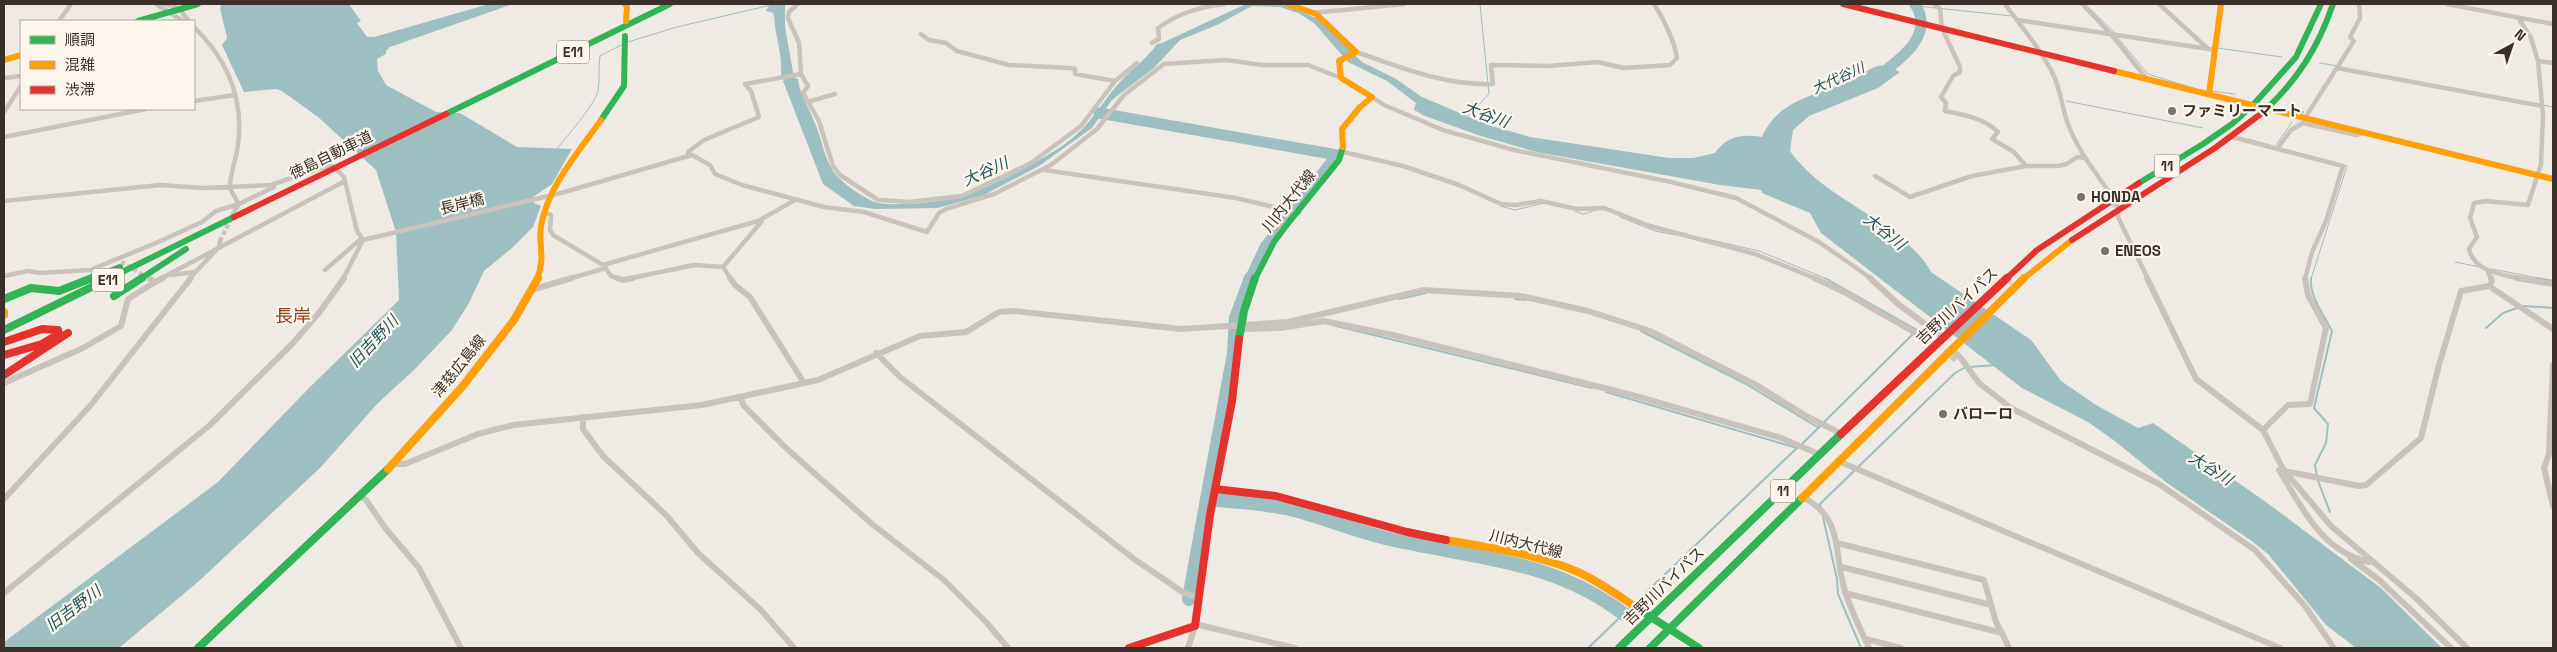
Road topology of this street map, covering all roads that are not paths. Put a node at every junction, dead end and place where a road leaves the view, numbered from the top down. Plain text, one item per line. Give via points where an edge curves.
1 (71, 4) edge
2 (156, 4) edge
3 (164, 4) edge
4 (198, 4) edge
5 (625, 4) edge
6 (670, 4) edge
7 (798, 4) edge
8 (1224, 4) edge
9 (1288, 4) edge
10 (1404, 4) edge
11 (1654, 4) edge
12 (1843, 4) edge
13 (1934, 4) edge
14 (2005, 4) edge
15 (2082, 4) edge
16 (2159, 4) edge
17 (2221, 4) edge
18 (2321, 4) edge
19 (2334, 4) edge
20 (2359, 4) edge
21 (2447, 4) edge
22 (1198, 5) edge
23 (1381, 5) edge
24 (173, 9) junction
25 (182, 11) dead end
26 (1312, 13) junction
27 (2519, 19) junction
28 (60, 20) edge
29 (141, 20) edge
30 (182, 20) edge
31 (188, 20) edge
32 (2018, 20) junction
33 (626, 21) dead end
34 (2553, 24) edge
35 (1939, 27) junction
36 (195, 28) edge
37 (921, 34) dead end
38 (2112, 34) junction
39 (625, 36) dead end
40 (1152, 43) dead end
41 (2211, 49) junction
42 (2038, 51) junction
43 (1355, 52) junction
44 (20, 55) edge
45 (4, 60) edge
46 (2538, 61) junction
47 (1137, 63) dead end
48 (2553, 63) edge
49 (2337, 68) junction
50 (798, 75) junction
51 (20, 76) edge
52 (4, 78) edge
53 (1341, 78) junction
54 (2146, 78) junction
55 (1115, 81) junction
56 (20, 88) edge
57 (835, 94) dead end
58 (2209, 94) junction
59 (235, 95) junction
60 (1372, 97) junction
61 (195, 101) edge
62 (807, 102) junction
63 (2252, 105) junction
64 (2542, 106) junction
65 (2268, 109) junction
66 (141, 110) edge
67 (4, 112) edge
68 (2305, 118) junction
69 (2362, 133) junction
70 (4, 137) edge
71 (2232, 137) junction
72 (2278, 148) junction
73 (1343, 152) junction
74 (688, 156) junction
75 (2085, 158) junction
76 (2026, 166) junction
77 (1044, 170) junction
78 (2537, 175) junction
79 (1875, 176) dead end
80 (2553, 179) edge
81 (314, 180) junction
82 (345, 181) junction
83 (283, 182) junction
84 (230, 186) junction
85 (549, 196) junction
86 (797, 198) junction
87 (4, 201) edge
88 (2109, 201) junction
89 (239, 204) junction
90 (2120, 208) junction
91 (235, 210) tunnel mouth
92 (546, 213) junction
93 (1299, 213) junction
94 (764, 219) junction
95 (212, 229) junction
96 (363, 239) junction
97 (220, 244) junction
98 (605, 267) junction
99 (723, 267) junction
100 (325, 270) dead end
101 (194, 272) junction
102 (2488, 272) junction
103 (168, 275) junction
104 (4, 276) edge
105 (2553, 284) edge
106 (2489, 286) junction
107 (531, 291) junction
108 (114, 296) dead end
109 (4, 299) edge
110 (1240, 326) junction
111 (4, 330) edge
112 (2553, 330) edge
113 (68, 333) dead end
114 (1944, 335) junction
115 (1924, 338) dead end
116 (4, 342) edge
117 (1954, 345) junction
118 (4, 355) edge
119 (879, 356) junction
120 (1958, 361) tunnel mouth
121 (2553, 365) edge
122 (4, 375) edge
123 (804, 382) junction
124 (4, 383) edge
125 (1987, 390) junction
126 (741, 397) junction
127 (2552, 415) edge
128 (583, 417) junction
129 (2264, 430) junction
130 (1842, 434) junction
131 (1821, 455) junction
132 (1838, 461) junction
133 (393, 464) junction
134 (2286, 472) junction
135 (1216, 489) junction
136 (360, 496) junction
137 (1802, 497) junction
138 (4, 499) edge
139 (2553, 506) edge
140 (1836, 543) junction
141 (2342, 551) junction
142 (2371, 562) junction
143 (1842, 567) junction
144 (1845, 593) junction
145 (4, 594) edge
146 (1196, 597) junction
147 (1991, 605) junction
148 (1651, 617) junction
149 (1195, 625) junction
150 (1670, 630) junction
151 (2002, 633) junction
152 (1866, 639) junction
153 (198, 648) edge
154 (461, 648) edge
155 (794, 648) edge
156 (1008, 648) edge
157 (1130, 648) edge
158 (1188, 648) edge
159 (1295, 648) edge
160 (1619, 648) edge
161 (1650, 648) edge
162 (1699, 648) edge
163 (1869, 648) edge
164 (1901, 648) edge
165 (2009, 648) edge
166 (2280, 648) edge
167 (2334, 648) edge
168 (2451, 648) edge
169 (2467, 648) edge

1 - 28 street
2 - 24 street
3 - 24 street
4 - 24 main road
5 - 33 main road
6 - 81 main road, 徳島自動車道 / E11
7 - 50 street via 789,12 788,18 799,43
8 - 22 street
9 - 26 main road
10 - 23 street
11 - 43 street via 1676,51 1677,58 1670,65 1623,68 1598,62 1548,66 1491,65 1493,84 1469,85 1420,74
12 - 35 main road
13 - 35 street via 1940,9
14 - 32 street
15 - 38 street
16 - 41 street
17 - 41 main road
18 - 63 main road, 吉野川バイパス / 11 via 2296,57
19 - 65 main road, 吉野川バイパス / 11 via 2309,59
20 - 49 street via 2360,18 2350,37 2354,41
21 - 27 street
22 - 40 street via 1166,22 1157,31 1158,42
23 - 26 street
24 - 29 main road
24 - 30 street
25 - 31 street
26 - 43 main road
27 - 34 street
27 - 46 street via 2531,38
32 - 38 street
32 - 42 street
35 - 42 main road
35 - 76 street via 1946,32 1960,72 1953,76 1942,97 1946,103 1945,111 1975,117 1995,129 1998,132 1992,139 2014,152
36 - 59 street via 221,55
37 - 55 street via 929,40 942,41 957,51 1002,64 1070,68 1075,69 1075,74
38 - 41 street
38 - 54 street
39 - 85 main road, 津慈広島線 via 627,76 624,86
41 - 58 main road
42 - 54 main road
42 - 75 street via 2052,69 2060,88 2061,106
43 - 53 main road via 1339,61
44 - 45 main road
46 - 48 street
46 - 64 street
47 - 55 street
49 - 64 street
49 - 68 street
50 - 62 street via 808,86 803,94
50 - 74 street via 781,79 766,77 745,84 751,91 759,117 704,140 688,152
51 - 52 street
53 - 60 main road
53 - 77 street via 1308,65 1262,65 1226,60 1162,65 1124,95 1087,138
54 - 58 main road
55 - 62 street via 1081,126 1057,146 975,192 944,200 888,202 856,187 833,166 818,121
56 - 67 street
57 - 62 street
58 - 63 main road
59 - 61 street
59 - 84 street via 240,127 239,150
60 - 73 main road via 1342,129
60 - 114 street via 1443,130 1514,150 1671,182 1741,200 1819,242 1874,280 1898,304
63 - 65 main road
63 - 88 main road, 吉野川バイパス / 11 via 2232,124
64 - 78 street
65 - 68 main road
65 - 71 main road, 吉野川バイパス / 11
66 - 70 street
68 - 69 main road
69 - 72 street via 2356,135 2303,123 2291,130
69 - 78 main road
71 - 72 street
71 - 90 main road, 吉野川バイパス / 11
72 - 129 street via 2343,166 2305,279 2308,295 2326,328 2310,404 2284,406
73 - 93 main road, 川内大代線
73 - 115 street via 1403,166 1459,185 1501,204 1540,201 1577,209 1604,208 1650,226 1755,254 1844,292
74 - 85 street, 長岸橋
74 - 86 street via 705,161 715,174 724,178
75 - 76 street via 2076,157 2058,166
75 - 88 street via 2112,196
76 - 79 street via 1972,176 1910,197
77 - 86 street via 987,198 946,209 939,213 927,232 864,212 824,207
77 - 93 street via 1236,198
78 - 80 main road
78 - 102 street via 2528,205 2474,203 2470,218 2477,237 2469,254 2472,261
81 - 95 main road, 徳島自動車道 / E11
81 - 108 main road via 188,247
82 - 83 street via 339,170 326,166
82 - 96 street via 356,231
82 - 97 street
83 - 84 street via 266,186
83 - 89 street
84 - 87 street via 160,185
84 - 89 street
85 - 92 main road, 津慈広島線
85 - 96 street, 長岸橋
86 - 94 street
88 - 90 street
88 - 114 main road, 吉野川バイパス / 11 via 2037,250
89 - 91 street
89 - 104 street via 216,212 202,222 119,261 81,272 28,271
90 - 117 main road, 吉野川バイパス / 11 via 2048,258
90 - 129 street via 2117,215 2192,373 2206,388
92 - 98 street via 551,215 553,235
92 - 107 main road, 津慈広島線 via 541,228 543,263
93 - 110 main road, 川内大代線 via 1269,247 1249,290
94 - 98 street
94 - 99 street
95 - 109 main road via 65,290 31,288
95 - 111 main road, 徳島自動車道 / E11
96 - 100 street
96 - 145 street via 341,283 292,344 210,425
97 - 101 street
97 - 103 street
98 - 99 street via 615,278 623,280 694,265
98 - 107 street
99 - 123 street via 750,297
101 - 103 street
101 - 138 street via 100,394
102 - 105 street
102 - 106 street via 2492,281
103 - 124 street via 152,281 128,299 121,326 88,346
106 - 112 street
106 - 134 street via 2461,290 2420,438 2413,448 2366,485
107 - 133 main road, 津慈広島線 via 514,320 462,387
110 - 119 street via 1171,329 1006,311 991,316 966,332 927,334
110 - 130 street via 1288,322 1424,290 1529,298 1588,311 1650,331 1758,386
110 - 131 street via 1281,328 1324,321 1632,395 1794,443
110 - 135 main road, 川内大代線 via 1232,401
113 - 122 main road
114 - 130 main road, 吉野川バイパス / 11
116 - 118 main road via 42,329 58,330 59,334 50,341
117 - 125 street
117 - 132 main road, 吉野川バイパス / 11
119 - 123 street via 835,375
119 - 146 street via 900,377 1008,464 1134,559 1184,593
120 - 125 street via 1980,388
121 - 127 street
123 - 126 street
125 - 167 street via 2026,417 2159,484 2235,534 2268,562 2305,606
126 - 128 street via 702,405
126 - 156 street via 743,405 787,449 872,524 944,580
127 - 139 street via 2544,468
128 - 133 street via 512,424 478,434 405,464
128 - 155 street via 583,429 603,456 655,503 698,553 760,609
129 - 134 street
130 - 131 main road, 吉野川バイパス / 11
131 - 148 main road, 吉野川バイパス / 11
132 - 137 main road, 吉野川バイパス / 11
132 - 166 street
133 - 136 main road, 津慈広島線
134 - 141 street via 2279,470 2313,527
134 - 142 street via 2331,526
135 - 146 main road, 川内大代線
135 - 148 main road, 川内大代線 via 1276,496 1407,532 1539,559 1572,570
136 - 153 main road, 津慈広島線
136 - 154 street via 424,576
137 - 140 street via 1814,503 1830,522 1835,530
137 - 150 main road, 吉野川バイパス / 11
140 - 143 street
140 - 147 street via 1984,580
141 - 142 street
141 - 168 street via 2378,579
142 - 169 street via 2417,599
143 - 144 street
143 - 147 street
144 - 151 street
144 - 152 street
146 - 149 main road, 川内大代線
147 - 151 street
148 - 150 main road, 川内大代線
148 - 160 main road, 吉野川バイパス / 11
149 - 157 main road
149 - 158 street
149 - 159 street via 1244,633
150 - 161 main road, 吉野川バイパス / 11
150 - 162 main road, 川内大代線
151 - 165 street
152 - 163 street
152 - 164 street

